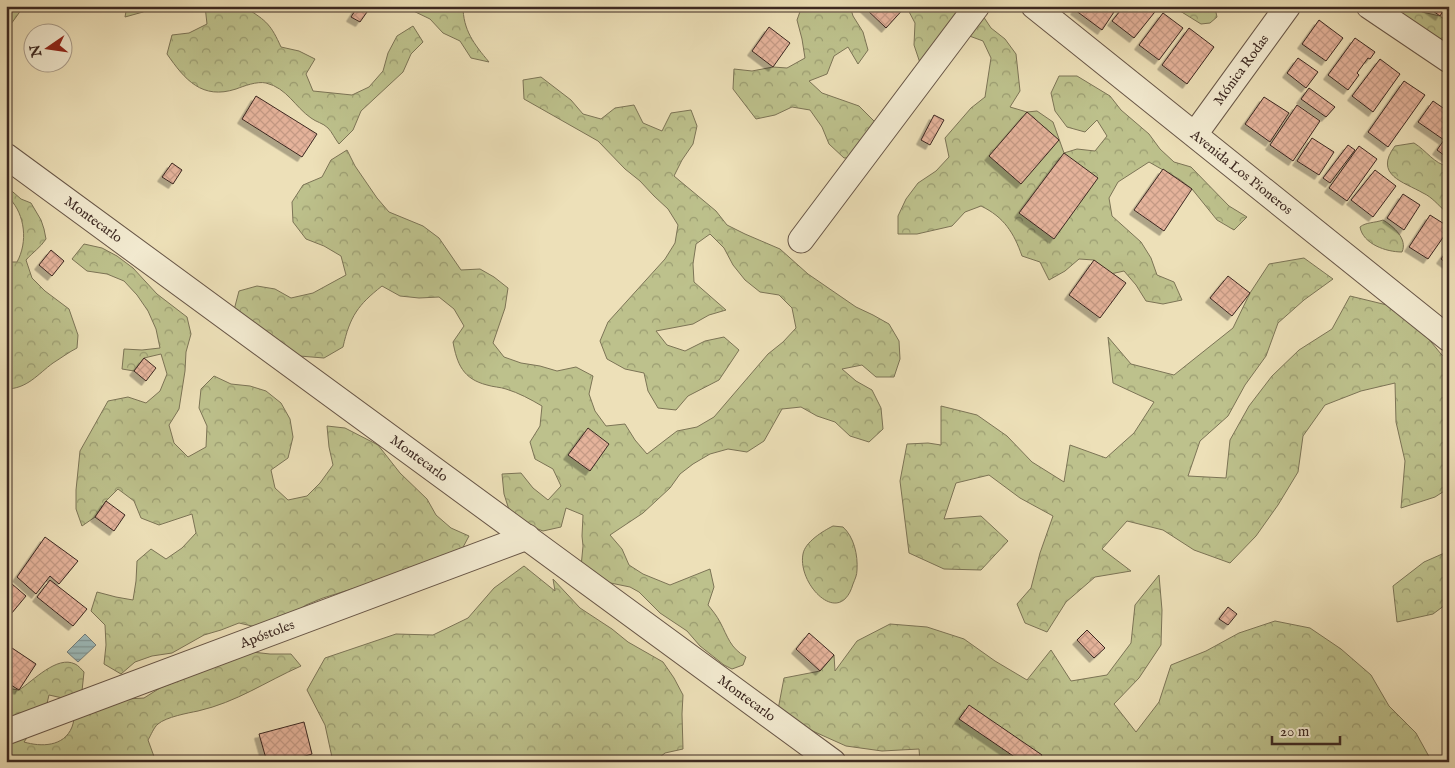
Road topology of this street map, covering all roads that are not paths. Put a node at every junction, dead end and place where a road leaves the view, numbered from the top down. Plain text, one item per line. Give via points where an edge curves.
1 (977, 6) edge
2 (1034, 6) edge
3 (1288, 6) edge
4 (1369, 6) edge
5 (1449, 60) edge
6 (1195, 134) junction
7 (6, 156) edge
8 (801, 240) dead end
9 (1449, 340) edge
10 (527, 537) junction
11 (6, 732) edge
12 (833, 762) edge

1 - 8 street
2 - 6 street, Avenida Los Pioneros
3 - 6 street, Mónica Rodas
4 - 5 street
6 - 9 street, Avenida Los Pioneros
7 - 10 street, Montecarlo
10 - 11 street, Apóstoles
10 - 12 street, Montecarlo

